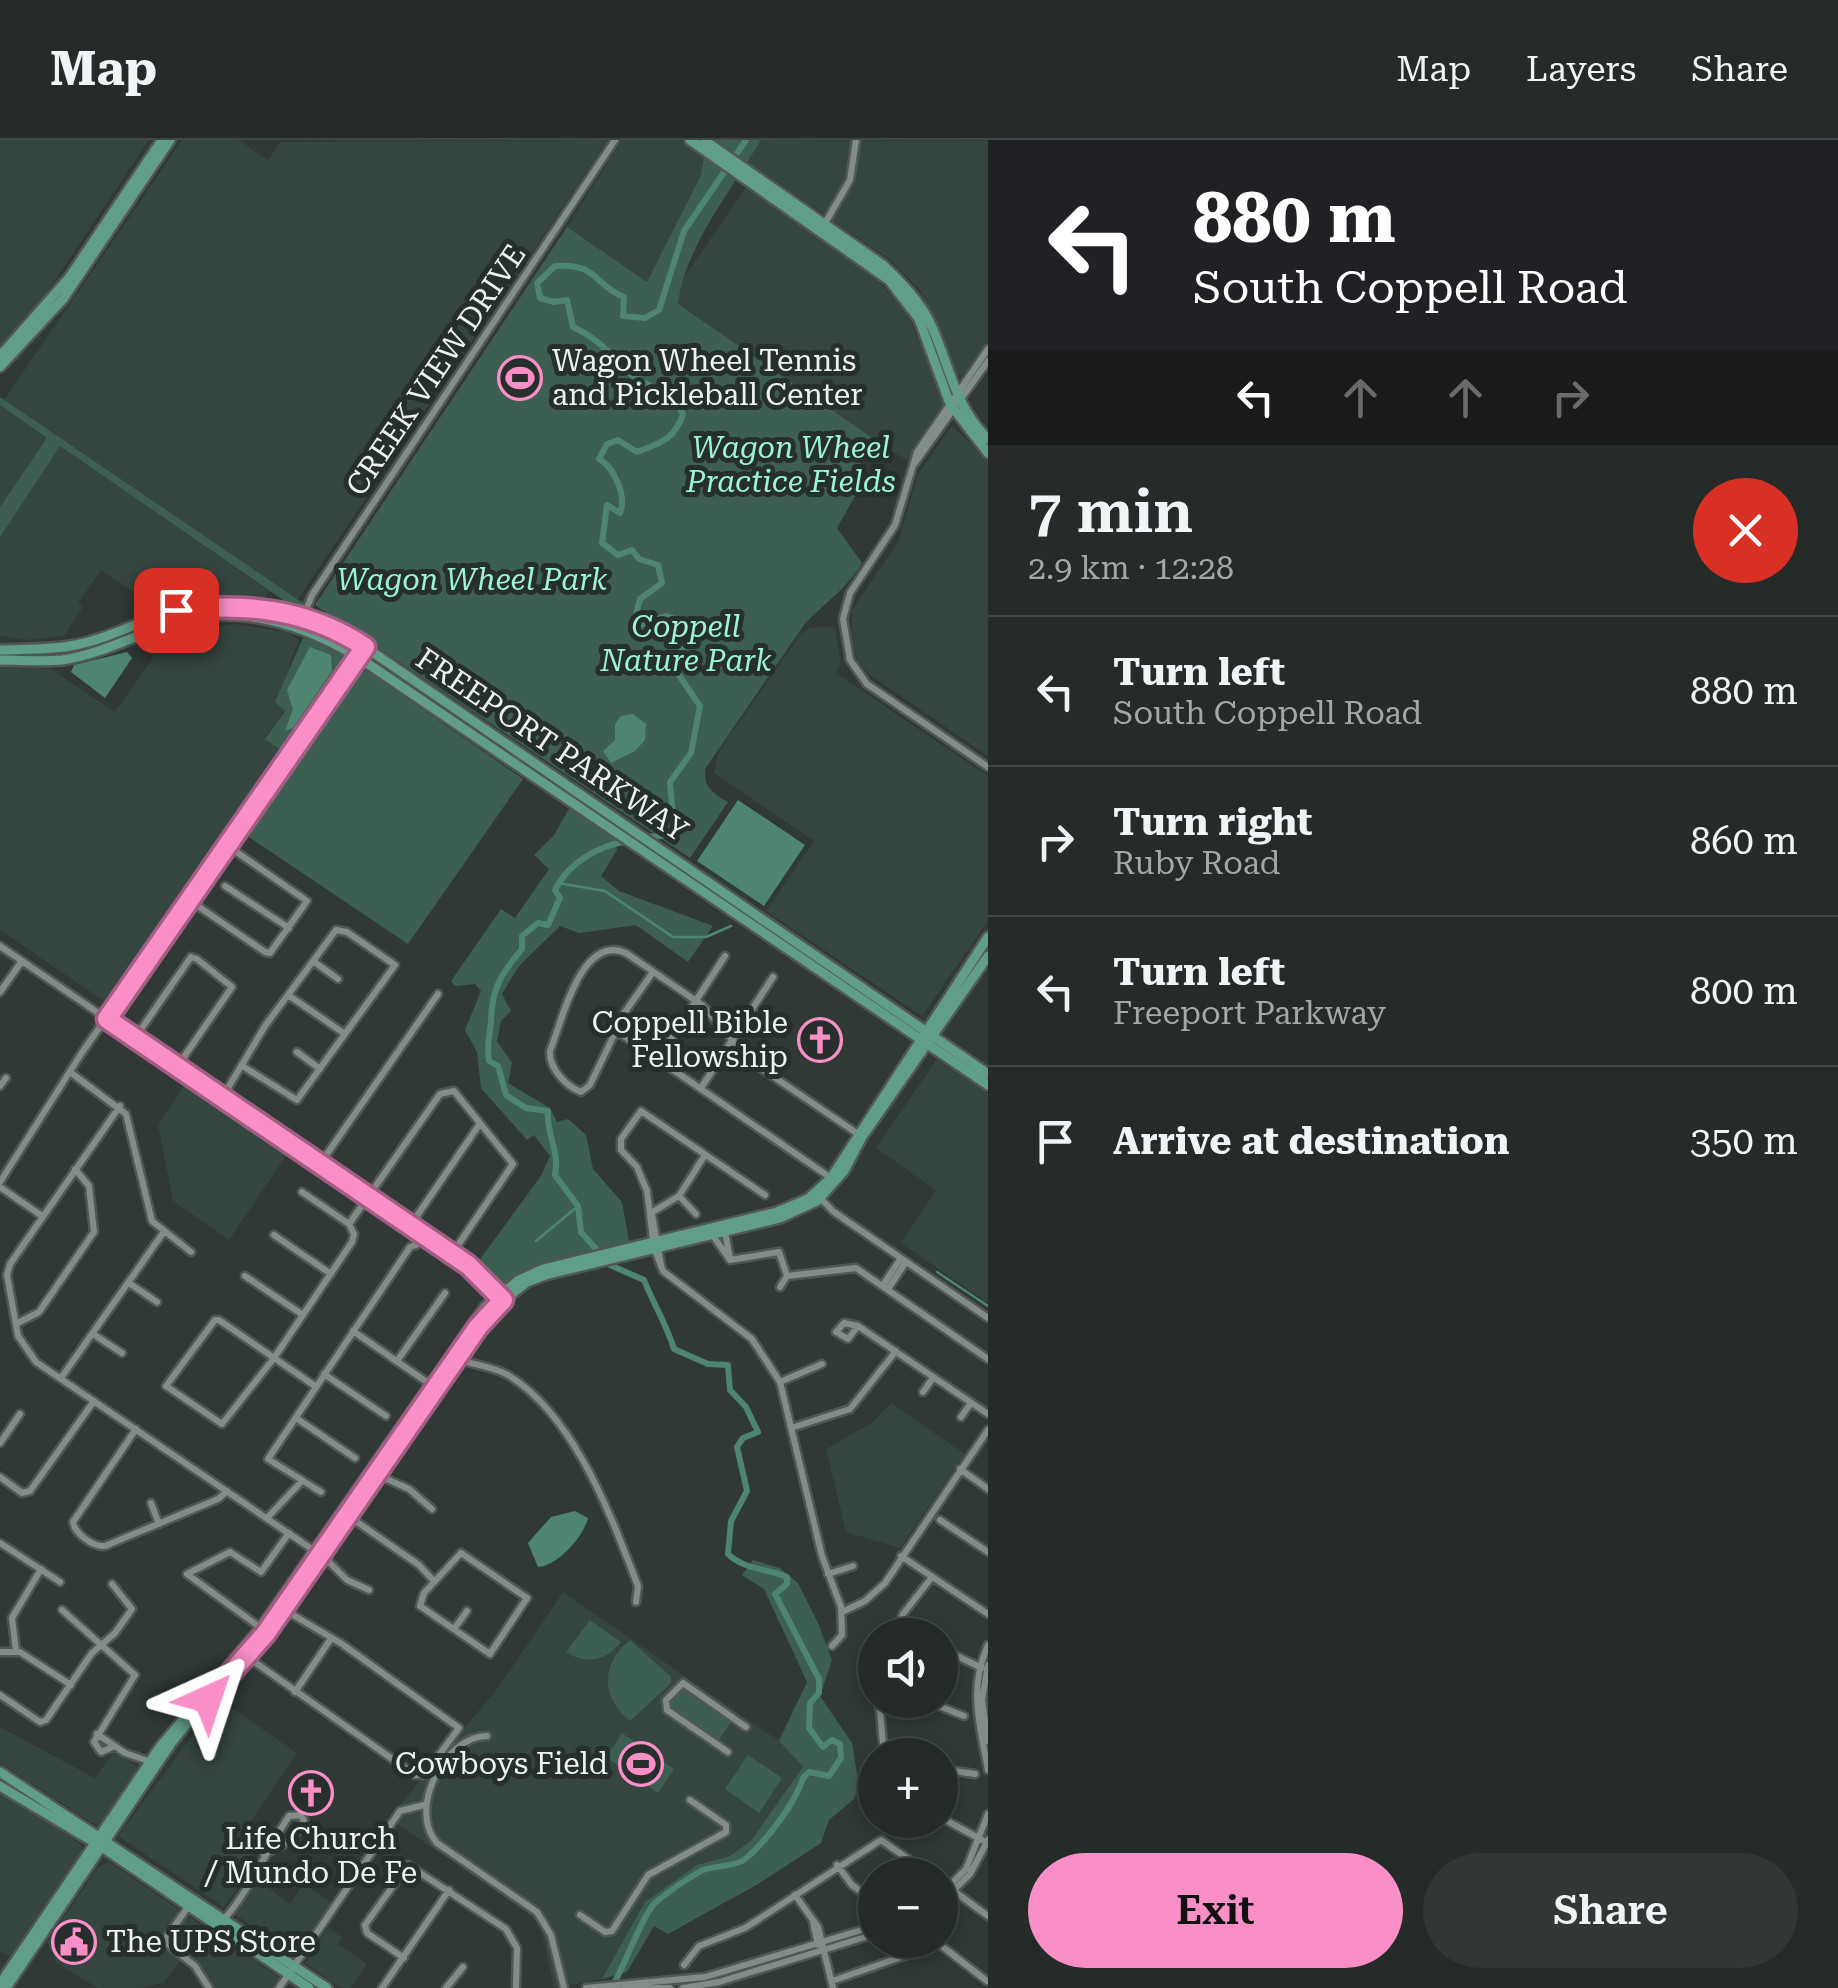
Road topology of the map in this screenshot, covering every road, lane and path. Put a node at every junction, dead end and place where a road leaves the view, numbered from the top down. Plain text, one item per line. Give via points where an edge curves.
1 (162, 140) edge
2 (170, 140) edge
3 (615, 140) edge
4 (690, 140) edge
5 (856, 140) edge
6 (706, 141) edge
7 (717, 154) junction
8 (823, 226) junction
9 (33, 326) junction
10 (988, 349) edge
11 (0, 356) edge
12 (988, 362) edge
13 (0, 368) edge
14 (955, 403) junction
15 (988, 439) edge
16 (988, 453) edge
17 (301, 621) junction
18 (131, 633) junction
19 (0, 650) edge
20 (362, 652) junction
21 (0, 660) edge
22 (370, 664) junction
23 (352, 666) junction
24 (412, 686) junction
25 (538, 766) junction
26 (988, 767) edge
27 (532, 778) junction
28 (571, 796) junction
29 (228, 846) junction
30 (226, 886) dead end
31 (190, 900) junction
32 (289, 928) junction
33 (987, 941) edge
34 (0, 946) edge
35 (725, 956) dead end
36 (988, 956) edge
37 (22, 960) junction
38 (313, 961) junction
39 (653, 972) junction
40 (774, 977) dead end
41 (338, 978) dead end
42 (0, 992) edge
43 (438, 994) dead end
44 (288, 995) junction
45 (694, 1000) junction
46 (107, 1019) junction
47 (616, 1030) junction
48 (345, 1034) junction
49 (927, 1036) junction
50 (135, 1038) junction
51 (730, 1039) junction
52 (296, 1052) dead end
53 (658, 1059) junction
54 (176, 1067) junction
55 (244, 1067) junction
56 (320, 1069) junction
57 (70, 1072) junction
58 (988, 1074) edge
59 (6, 1078) dead end
60 (988, 1085) edge
61 (0, 1086) edge
62 (701, 1088) junction
63 (222, 1098) junction
64 (120, 1106) junction
65 (480, 1126) junction
66 (859, 1135) junction
67 (705, 1155) junction
68 (320, 1164) junction
69 (76, 1168) junction
70 (832, 1178) junction
71 (0, 1184) edge
72 (302, 1192) dead end
73 (765, 1195) dead end
74 (678, 1196) junction
75 (818, 1196) junction
76 (368, 1197) junction
77 (651, 1213) junction
78 (696, 1214) dead end
79 (42, 1216) junction
80 (349, 1224) junction
81 (410, 1226) junction
82 (724, 1228) junction
83 (711, 1232) junction
84 (163, 1233) junction
85 (274, 1235) dead end
86 (657, 1244) junction
87 (416, 1245) dead end
88 (191, 1252) dead end
89 (452, 1254) junction
90 (730, 1260) junction
91 (904, 1260) junction
92 (331, 1274) junction
93 (246, 1276) dead end
94 (786, 1276) junction
95 (129, 1284) junction
96 (780, 1287) dead end
97 (886, 1287) junction
98 (446, 1293) dead end
99 (500, 1297) junction
100 (156, 1302) dead end
101 (302, 1316) junction
102 (988, 1318) edge
103 (15, 1324) junction
104 (858, 1326) dead end
105 (353, 1332) junction
106 (93, 1334) junction
107 (896, 1351) junction
108 (122, 1353) dead end
109 (454, 1357) junction
110 (274, 1358) junction
111 (988, 1358) edge
112 (396, 1361) junction
113 (822, 1364) dead end
114 (324, 1374) junction
115 (61, 1378) junction
116 (933, 1378) junction
117 (780, 1382) junction
118 (315, 1386) junction
119 (433, 1386) junction
120 (923, 1392) dead end
121 (94, 1401) junction
122 (971, 1403) junction
123 (20, 1414) dead end
124 (988, 1414) edge
125 (386, 1416) dead end
126 (961, 1417) dead end
127 (296, 1418) junction
128 (791, 1428) junction
129 (136, 1429) junction
130 (988, 1430) edge
131 (0, 1442) edge
132 (355, 1458) dead end
133 (960, 1470) junction
134 (377, 1475) junction
135 (0, 1478) edge
136 (301, 1482) junction
137 (988, 1489) edge
138 (227, 1491) junction
139 (320, 1492) dead end
140 (151, 1503) dead end
141 (432, 1509) dead end
142 (345, 1514) junction
143 (267, 1518) junction
144 (940, 1520) dead end
145 (159, 1524) junction
146 (289, 1534) junction
147 (0, 1543) edge
148 (988, 1552) edge
149 (318, 1553) junction
150 (900, 1556) junction
151 (853, 1566) dead end
152 (41, 1570) junction
153 (828, 1574) junction
154 (932, 1577) junction
155 (434, 1581) junction
156 (60, 1582) dead end
157 (112, 1584) dead end
158 (369, 1590) dead end
159 (636, 1602) dead end
160 (283, 1609) junction
161 (62, 1610) dead end
162 (466, 1611) dead end
163 (842, 1612) junction
164 (988, 1614) edge
165 (901, 1618) edge
166 (261, 1628) junction
167 (454, 1629) junction
168 (330, 1640) junction
169 (102, 1645) junction
170 (988, 1645) edge
171 (832, 1646) dead end
172 (16, 1651) junction
173 (0, 1652) edge
174 (244, 1654) junction
175 (958, 1656) edge
176 (986, 1668) edge
177 (70, 1685) junction
178 (295, 1692) junction
179 (0, 1695) edge
180 (958, 1714) edge
181 (964, 1716) dead end
182 (746, 1727) dead end
183 (97, 1734) junction
184 (487, 1736) dead end
185 (988, 1742) edge
186 (115, 1746) junction
187 (728, 1752) dead end
188 (153, 1763) junction
189 (988, 1770) edge
190 (0, 1772) edge
191 (958, 1772) edge
192 (975, 1774) dead end
193 (0, 1786) edge
194 (32, 1799) junction
195 (690, 1800) dead end
196 (424, 1805) junction
197 (988, 1814) edge
198 (116, 1827) junction
199 (958, 1827) edge
200 (101, 1841) junction
201 (986, 1842) edge
202 (118, 1848) junction
203 (264, 1854) junction
204 (907, 1858) edge
205 (837, 1864) junction
206 (958, 1880) edge
207 (858, 1889) edge
208 (64, 1890) junction
209 (448, 1890) junction
210 (958, 1894) edge
211 (795, 1895) junction
212 (192, 1901) junction
213 (58, 1911) junction
214 (580, 1915) dead end
215 (223, 1916) junction
216 (988, 1916) edge
217 (41, 1931) junction
218 (858, 1935) edge
219 (821, 1945) junction
220 (404, 1958) junction
221 (684, 1965) dead end
222 (462, 1967) dead end
223 (293, 1973) junction
224 (987, 1981) edge
225 (0, 1984) edge
226 (832, 1984) edge
227 (625, 1985) edge
228 (6, 1988) edge
229 (208, 1988) edge
230 (279, 1988) edge
231 (288, 1988) edge
232 (309, 1988) edge
233 (328, 1988) edge
234 (382, 1988) edge
235 (446, 1988) edge
236 (516, 1988) edge
237 (564, 1988) edge
238 (586, 1988) edge
239 (670, 1988) edge
240 (683, 1988) edge
241 (979, 1988) edge

1 - 9 main road
2 - 9 main road via 71,286
3 - 17 street, CREEK VIEW DRIVE via 312,595
4 - 6 main road
4 - 7 main road
5 - 8 street via 850,180
6 - 7 main road
7 - 8 main road
8 - 14 main road via 904,291
9 - 11 main road
9 - 13 main road
10 - 14 street
12 - 14 street
14 - 15 main road
14 - 16 main road
14 - 26 street via 914,464 894,525 845,606 846,649 867,684
17 - 18 main road, FREEPORT PARKWAY via 253,606 176,610
17 - 20 main road, FREEPORT PARKWAY
18 - 19 main road, FREEPORT PARKWAY
18 - 21 main road, FREEPORT PARKWAY via 62,660
20 - 22 main road, FREEPORT PARKWAY
20 - 23 street
20 - 24 main road, FREEPORT PARKWAY
22 - 23 main road
22 - 24 main road, FREEPORT PARKWAY
23 - 29 street
24 - 25 main road, FREEPORT PARKWAY
24 - 27 main road, FREEPORT PARKWAY
25 - 27 main road
25 - 28 main road, FREEPORT PARKWAY
27 - 28 main road, FREEPORT PARKWAY
28 - 49 main road, FREEPORT PARKWAY
29 - 31 street
29 - 32 street via 307,901
30 - 32 street
31 - 32 street via 265,952
31 - 46 street
33 - 49 main road
34 - 37 street
35 - 45 street
36 - 49 main road
37 - 42 street
37 - 46 street
38 - 41 street
38 - 44 street
38 - 48 street via 343,929 395,965
39 - 45 street
39 - 47 street
39 - 47 street via 617,950 598,953 584,968 549,1059 571,1087 585,1091
40 - 51 street
43 - 68 street
44 - 48 street
44 - 55 street
45 - 51 street
45 - 53 street
46 - 50 street
46 - 57 street
47 - 53 street
48 - 56 street
49 - 58 main road, FREEPORT PARKWAY
49 - 60 main road, FREEPORT PARKWAY
49 - 66 main road
50 - 54 street
50 - 54 street via 190,957 232,987
51 - 62 street
51 - 66 street via 757,1066
52 - 56 street
53 - 62 street
54 - 63 street
55 - 56 street via 297,1100
55 - 63 street
57 - 64 street
57 - 71 street
59 - 61 street
62 - 70 street
63 - 68 street
64 - 69 street
64 - 84 street via 133,1130 150,1216
65 - 76 street via 459,1096 440,1094
65 - 81 street
65 - 89 street via 513,1164
66 - 70 main road
66 - 75 main road via 844,1172
67 - 73 street
67 - 74 street
67 - 77 street via 642,1111 619,1144 642,1178
68 - 76 street
69 - 79 street
69 - 103 street via 89,1186 94,1232 39,1312
70 - 75 main road
71 - 79 street
72 - 80 street
74 - 77 street
74 - 78 street
75 - 82 main road via 792,1215
75 - 91 street
76 - 80 street
76 - 81 street
77 - 86 street
79 - 103 street via 8,1268
80 - 92 street via 352,1242
81 - 89 street
82 - 83 main road
82 - 90 street
83 - 86 main road
83 - 90 street
84 - 88 street
84 - 95 street
85 - 92 street
86 - 99 main road via 584,1262
86 - 117 street via 660,1266 676,1285 752,1339
87 - 105 street
89 - 99 street
90 - 94 street via 780,1252
91 - 97 street
91 - 102 street
92 - 101 street
93 - 101 street
94 - 96 street
94 - 97 street via 852,1266
95 - 100 street
95 - 106 street
97 - 111 street
98 - 112 street
99 - 109 main road
101 - 110 street
103 - 115 street via 25,1351
104 - 107 street
105 - 112 street
105 - 114 street
106 - 108 street
106 - 115 street
107 - 116 street
107 - 128 street via 850,1409
109 - 119 main road
109 - 159 street via 507,1375 558,1424 600,1489 638,1586
110 - 110 street via 222,1424 166,1386 215,1320
110 - 118 street
112 - 119 street
113 - 117 street
114 - 118 street
114 - 125 street
115 - 121 street
116 - 120 street
116 - 122 street
117 - 128 street
118 - 127 street
119 - 134 main road
119 - 142 main road
121 - 129 street
121 - 135 street via 27,1493
122 - 124 street
122 - 126 street
123 - 131 street
127 - 132 street
127 - 136 street via 268,1460
128 - 153 street
129 - 138 street
129 - 145 street via 73,1526 102,1547
130 - 133 street
133 - 137 street
133 - 150 street
134 - 141 street
134 - 142 main road
136 - 139 street
136 - 143 street
138 - 143 street
138 - 145 street
140 - 145 street
142 - 149 main road
142 - 155 street
143 - 146 street
144 - 148 street
146 - 149 street
146 - 166 street via 261,1572 230,1552 187,1574
147 - 152 street
149 - 158 street
149 - 160 main road
149 - 166 main road
150 - 154 street
150 - 163 street via 873,1595
151 - 153 street
152 - 156 street
152 - 172 street via 12,1618
153 - 163 street
154 - 164 street
154 - 165 street
155 - 167 street via 420,1606
155 - 167 street via 460,1553 527,1598 490,1654
157 - 169 street via 132,1606
160 - 168 street
160 - 174 main road
161 - 169 street
162 - 167 street
163 - 171 street via 842,1635
166 - 174 main road
168 - 178 street
168 - 178 street via 460,1728 421,1776
169 - 177 street
169 - 183 street via 135,1675
170 - 176 street
172 - 173 street
172 - 177 street
174 - 178 street
174 - 188 main road
175 - 176 street
176 - 185 street
176 - 189 street via 976,1712
177 - 179 street via 43,1722
180 - 181 street
182 - 187 street via 683,1683 666,1700 667,1710
183 - 186 street
183 - 186 street via 95,1749 108,1753
184 - 196 street via 462,1743 432,1782
186 - 188 street
188 - 198 main road
188 - 200 main road
190 - 194 main road
191 - 192 street
193 - 194 main road
194 - 200 main road
195 - 214 street via 726,1825 726,1832 650,1874 612,1931
196 - 223 street via 400,1811
196 - 237 street via 437,1844 537,1912
197 - 201 street
198 - 200 main road
198 - 202 main road
199 - 201 street
200 - 202 main road
200 - 208 main road
200 - 212 main road
200 - 213 main road
201 - 206 street
202 - 212 main road
203 - 203 street via 298,1832 300,1815 289,1816
203 - 215 street
204 - 205 street via 881,1840
205 - 207 street
205 - 211 street
208 - 213 main road
208 - 217 main road
209 - 220 street
209 - 220 street via 404,1866 365,1930
209 - 236 street via 512,1935
210 - 216 street
211 - 219 street
211 - 221 street via 745,1928 702,1944
212 - 215 main road
212 - 223 main road
212 - 229 street via 164,1941 195,1966
213 - 217 main road
215 - 223 main road
217 - 225 main road
217 - 228 main road
218 - 219 street
219 - 226 street
219 - 227 street via 705,1978
219 - 240 street
220 - 234 street
222 - 235 street
223 - 230 street
223 - 231 street
223 - 232 main road
223 - 233 main road
224 - 226 street via 938,1944
224 - 241 street
227 - 238 street
227 - 239 street

